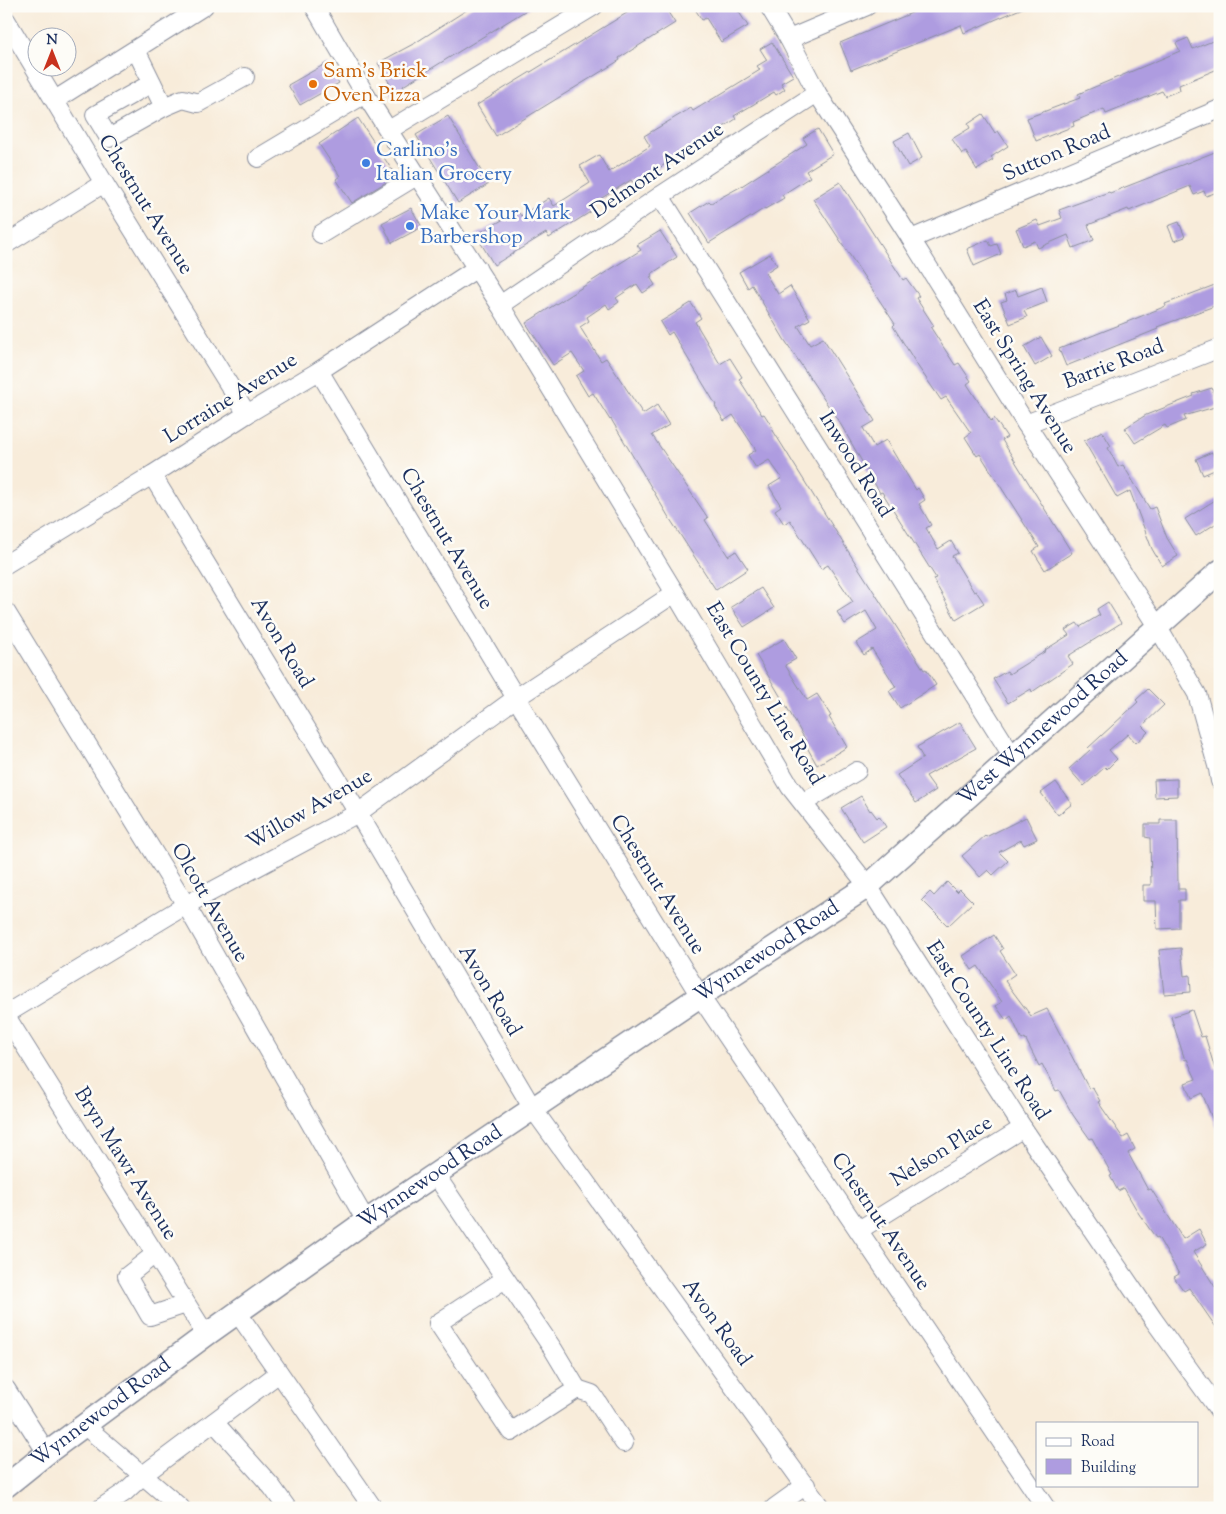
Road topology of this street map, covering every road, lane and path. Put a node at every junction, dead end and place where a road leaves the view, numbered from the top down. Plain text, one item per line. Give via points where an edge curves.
1 (204, 6) edge
2 (314, 6) edge
3 (594, 6) edge
4 (769, 6) edge
5 (867, 6) edge
6 (6, 20) edge
7 (789, 39) junction
8 (136, 50) junction
9 (245, 77) dead end
10 (152, 83) junction
11 (816, 93) junction
12 (365, 94) junction
13 (55, 100) junction
14 (164, 107) junction
15 (1220, 109) edge
16 (103, 127) junction
17 (389, 130) junction
18 (80, 142) junction
19 (258, 158) dead end
20 (418, 175) junction
21 (104, 183) junction
22 (660, 196) junction
23 (321, 234) dead end
24 (911, 240) junction
25 (6, 244) edge
26 (477, 268) junction
27 (500, 305) junction
28 (1220, 348) edge
29 (319, 371) junction
30 (247, 414) junction
31 (1026, 424) junction
32 (152, 475) junction
33 (6, 564) edge
34 (1220, 571) edge
35 (676, 593) junction
36 (6, 612) edge
37 (1157, 626) junction
38 (516, 698) junction
39 (1013, 757) junction
40 (857, 771) dead end
41 (1220, 781) edge
42 (804, 803) junction
43 (358, 813) junction
44 (868, 886) junction
45 (186, 905) junction
46 (700, 996) junction
47 (6, 1015) edge
48 (534, 1109) junction
49 (1023, 1128) junction
50 (435, 1174) junction
51 (366, 1221) junction
52 (859, 1230) junction
53 (155, 1254) junction
54 (504, 1279) junction
55 (186, 1304) junction
56 (237, 1312) junction
57 (206, 1335) junction
58 (279, 1373) junction
59 (6, 1389) edge
60 (577, 1389) junction
61 (1220, 1412) edge
62 (214, 1422) junction
63 (86, 1426) junction
64 (624, 1443) dead end
65 (47, 1453) junction
66 (143, 1475) junction
67 (806, 1485) junction
68 (6, 1486) edge
69 (101, 1508) edge
70 (181, 1508) edge
71 (287, 1508) edge
72 (373, 1508) edge
73 (774, 1508) edge
74 (821, 1508) edge
75 (1046, 1508) edge

1 - 8 street
2 - 12 street, East County Line Road
3 - 17 street
4 - 7 street, East Spring Avenue
5 - 7 street
6 - 13 street, Chestnut Avenue
7 - 11 street, East Spring Avenue
8 - 10 street
8 - 13 street
9 - 14 street via 198,103 183,99
10 - 14 street
10 - 16 street via 95,115
11 - 22 street, Delmont Avenue
11 - 24 street, East Spring Avenue
12 - 17 street, East County Line Road
12 - 19 street
13 - 18 street, Chestnut Avenue
14 - 16 street via 109,138
15 - 24 street, Sutton Road
16 - 18 street
17 - 20 street, East County Line Road
18 - 21 street, Chestnut Avenue
20 - 23 street
20 - 26 street, East County Line Road
21 - 25 street
21 - 30 street, Chestnut Avenue
22 - 27 street, Delmont Avenue
22 - 39 street, Inwood Road
24 - 31 street, East Spring Avenue
26 - 27 street, East County Line Road
26 - 29 street, Lorraine Avenue
27 - 35 street, East County Line Road
28 - 31 street, Barrie Road
29 - 30 street, Lorraine Avenue
29 - 38 street, Chestnut Avenue
30 - 32 street, Lorraine Avenue
31 - 37 street, East Spring Avenue
32 - 33 street, Lorraine Avenue
32 - 43 street, Avon Road
34 - 37 main road, West Wynnewood Road
35 - 38 street, Willow Avenue
35 - 42 street, East County Line Road via 790,787
36 - 45 street, Olcott Avenue
37 - 39 main road, West Wynnewood Road
37 - 41 street, East Spring Avenue via 1197,694
38 - 43 street, Willow Avenue
38 - 46 street, Chestnut Avenue
39 - 44 main road, West Wynnewood Road
40 - 42 street
42 - 44 street, East County Line Road
43 - 45 street, Willow Avenue
43 - 48 street, Avon Road
44 - 46 main road, Wynnewood Road
44 - 49 street, East County Line Road
45 - 47 street, Willow Avenue
45 - 51 street, Olcott Avenue
46 - 48 main road, Wynnewood Road
46 - 52 street, Chestnut Avenue
47 - 53 street, Bryn Mawr Avenue
48 - 50 main road, Wynnewood Road
48 - 67 street, Avon Road
49 - 52 street, Nelson Place
49 - 61 street, East County Line Road
50 - 51 main road, Wynnewood Road
50 - 54 street
51 - 56 main road, Wynnewood Road
52 - 75 street, Chestnut Avenue
53 - 55 street, Bryn Mawr Avenue
53 - 55 street via 127,1276 150,1316
54 - 60 street
54 - 60 street via 438,1323 512,1432
55 - 57 street, Bryn Mawr Avenue
56 - 57 main road, Wynnewood Road
56 - 58 street
57 - 63 main road, Wynnewood Road
58 - 62 street
58 - 72 street
59 - 65 street
60 - 64 street via 592,1394
62 - 66 street
62 - 71 street
63 - 65 main road, Wynnewood Road
63 - 66 street
65 - 68 main road, Wynnewood Road
66 - 69 street
66 - 70 street
67 - 73 street
67 - 74 street, Avon Road

